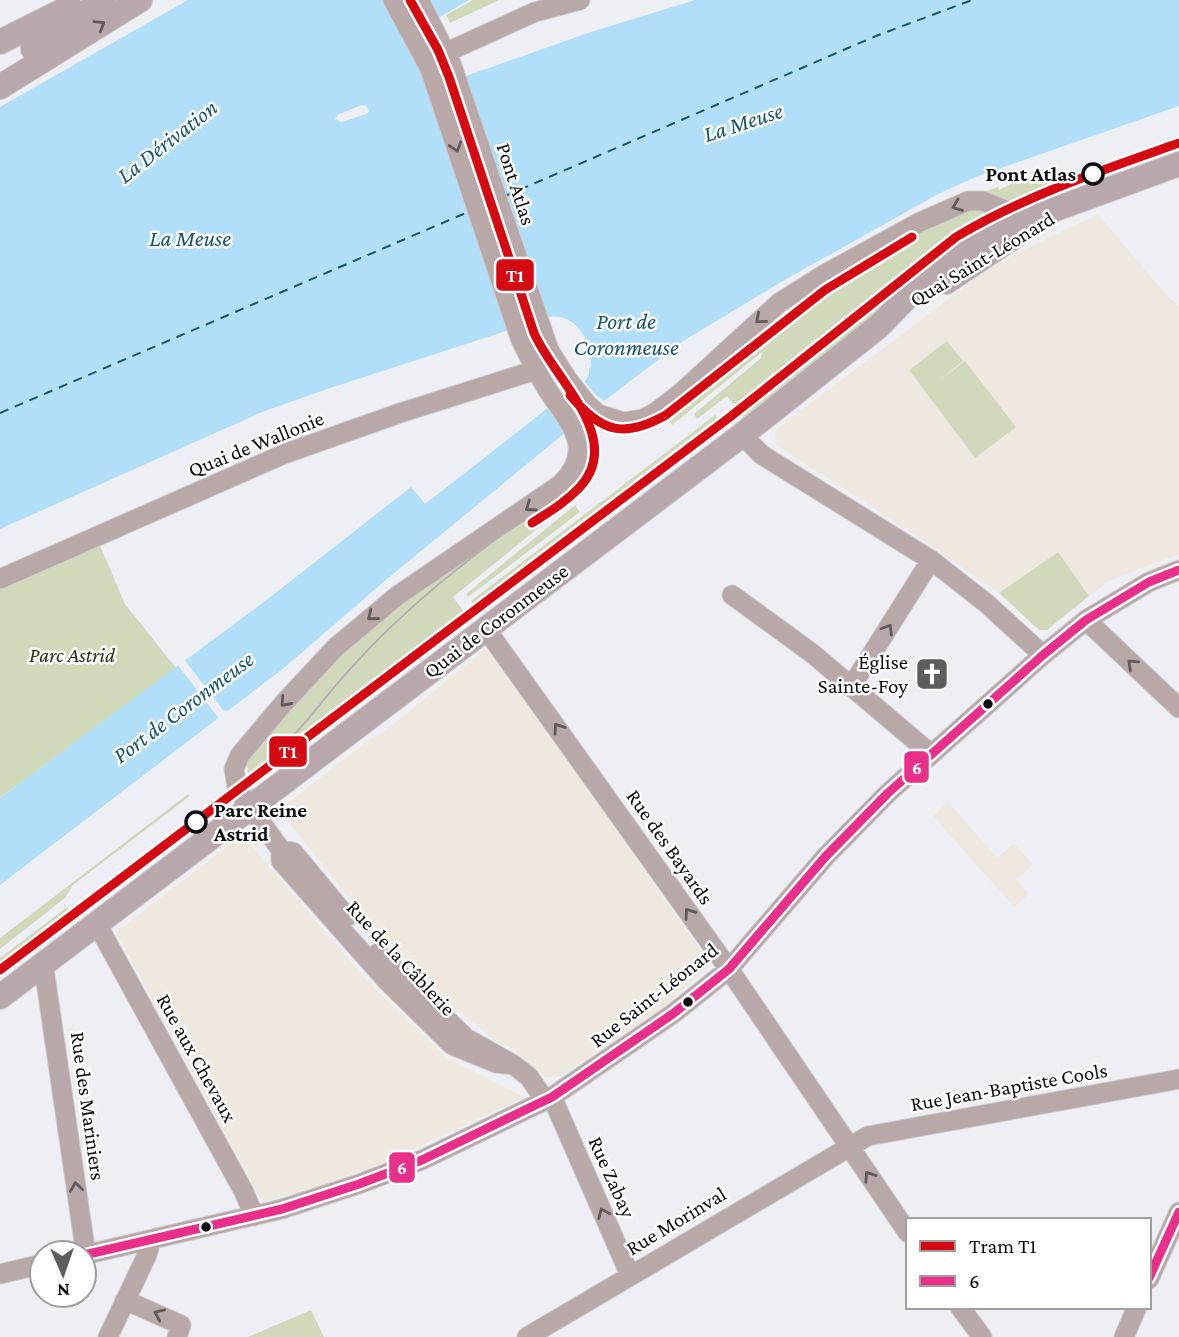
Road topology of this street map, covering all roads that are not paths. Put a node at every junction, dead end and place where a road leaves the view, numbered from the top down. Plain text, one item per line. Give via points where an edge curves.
1 (53, 0) edge
2 (83, 0) edge
3 (104, 0) edge
4 (140, 0) edge
5 (393, 0) edge
6 (419, 0) edge
7 (580, 0) edge
8 (0, 33) edge
9 (0, 42) edge
10 (447, 52) junction
11 (0, 69) edge
12 (0, 87) edge
13 (1179, 164) edge
14 (993, 205) junction
15 (1057, 209) junction
16 (999, 230) junction
17 (967, 267) junction
18 (895, 310) junction
19 (536, 370) junction
20 (598, 414) joint
21 (742, 435) junction
22 (931, 560) junction
23 (1179, 570) edge
24 (0, 579) edge
25 (732, 595) dead end
26 (1086, 620) junction
27 (486, 629) junction
28 (1043, 654) junction
29 (851, 687) junction
30 (1179, 708) edge
31 (931, 754) junction
32 (250, 807) junction
33 (97, 924) junction
34 (41, 966) junction
35 (729, 969) junction
36 (0, 997) edge
37 (1179, 1079) edge
38 (548, 1098) junction
39 (850, 1147) junction
40 (1179, 1212) edge
41 (254, 1216) junction
42 (906, 1230) edge
43 (83, 1239) edge
44 (150, 1241) junction
45 (98, 1252) edge
46 (28, 1267) edge
47 (0, 1274) edge
48 (630, 1275) junction
49 (1151, 1275) edge
50 (125, 1300) junction
51 (961, 1309) edge
52 (1136, 1309) edge
53 (108, 1337) edge
54 (177, 1337) edge
55 (527, 1337) edge
56 (982, 1337) edge
57 (1124, 1337) edge

1 - 8 main road
2 - 9 main road
3 - 11 main road
12 -> 4 main road
5 -> 19 street via 435,82 520,338
6 - 10 street, Pont Atlas
7 - 10 street via 536,12
10 - 20 street, Pont Atlas via 541,331 569,380
13 - 15 main road, Quai Saint-Léonard
14 - 15 street, Quai Saint-Léonard via 1005,210
14 - 16 street
14 -> 20 street, Quai Saint-Léonard via 968,201 931,216 795,292 652,415 624,422
15 - 16 main road, Quai Saint-Léonard
15 - 17 main road, Quai Saint-Léonard via 1058,214
16 - 17 street via 995,240
16 - 18 main road, Quai Saint-Léonard via 960,251
17 - 18 main road, Quai Saint-Léonard via 922,299
18 - 21 main road, Quai Saint-Léonard
19 - 24 street, Quai de Wallonie via 284,454
19 -> 32 street via 575,432 578,442 573,471 561,484 397,597 351,634 298,687 247,744 237,762 237,787
21 - 22 street via 762,455
21 - 27 main road, Quai de Coronmeuse
22 - 28 street
29 -> 22 street
23 - 26 street, Rue Saint-Léonard via 1149,582
25 - 29 street
26 - 28 street, Rue Saint-Léonard
30 -> 26 street
27 - 32 main road, Quai de Coronmeuse
35 -> 27 street, Rue des Bayards
28 - 31 street, Rue Saint-Léonard
29 - 31 street
31 - 35 street, Rue Saint-Léonard via 826,856
32 - 33 main road, Quai de Coronmeuse
32 - 38 street, Rue de la Câblerie via 281,850 293,852 376,951 466,1038 514,1065
33 - 34 main road, Quai de Coronmeuse
33 - 41 street, Rue aux Chevaux
34 - 36 main road, Quai de Coronmeuse
43 -> 34 street, Rue des Mariniers
35 - 38 street, Rue Saint-Léonard via 674,1013
35 - 39 street, Rue des Bayards
37 - 39 street, Rue Jean-Baptiste Cools via 868,1136
38 - 41 street, Rue Saint-Léonard via 422,1160
48 -> 38 street, Rue Zabay
42 -> 39 street, Rue des Bayards
39 - 48 street, Rue Morinval
40 - 49 street
41 - 44 street, Rue Saint-Léonard
44 - 45 street, Rue Saint-Léonard
44 - 50 street
46 - 47 street
48 - 55 street, Rue Morinval
50 - 53 street
54 -> 50 street via 181,1325
51 - 56 street
52 - 57 street

